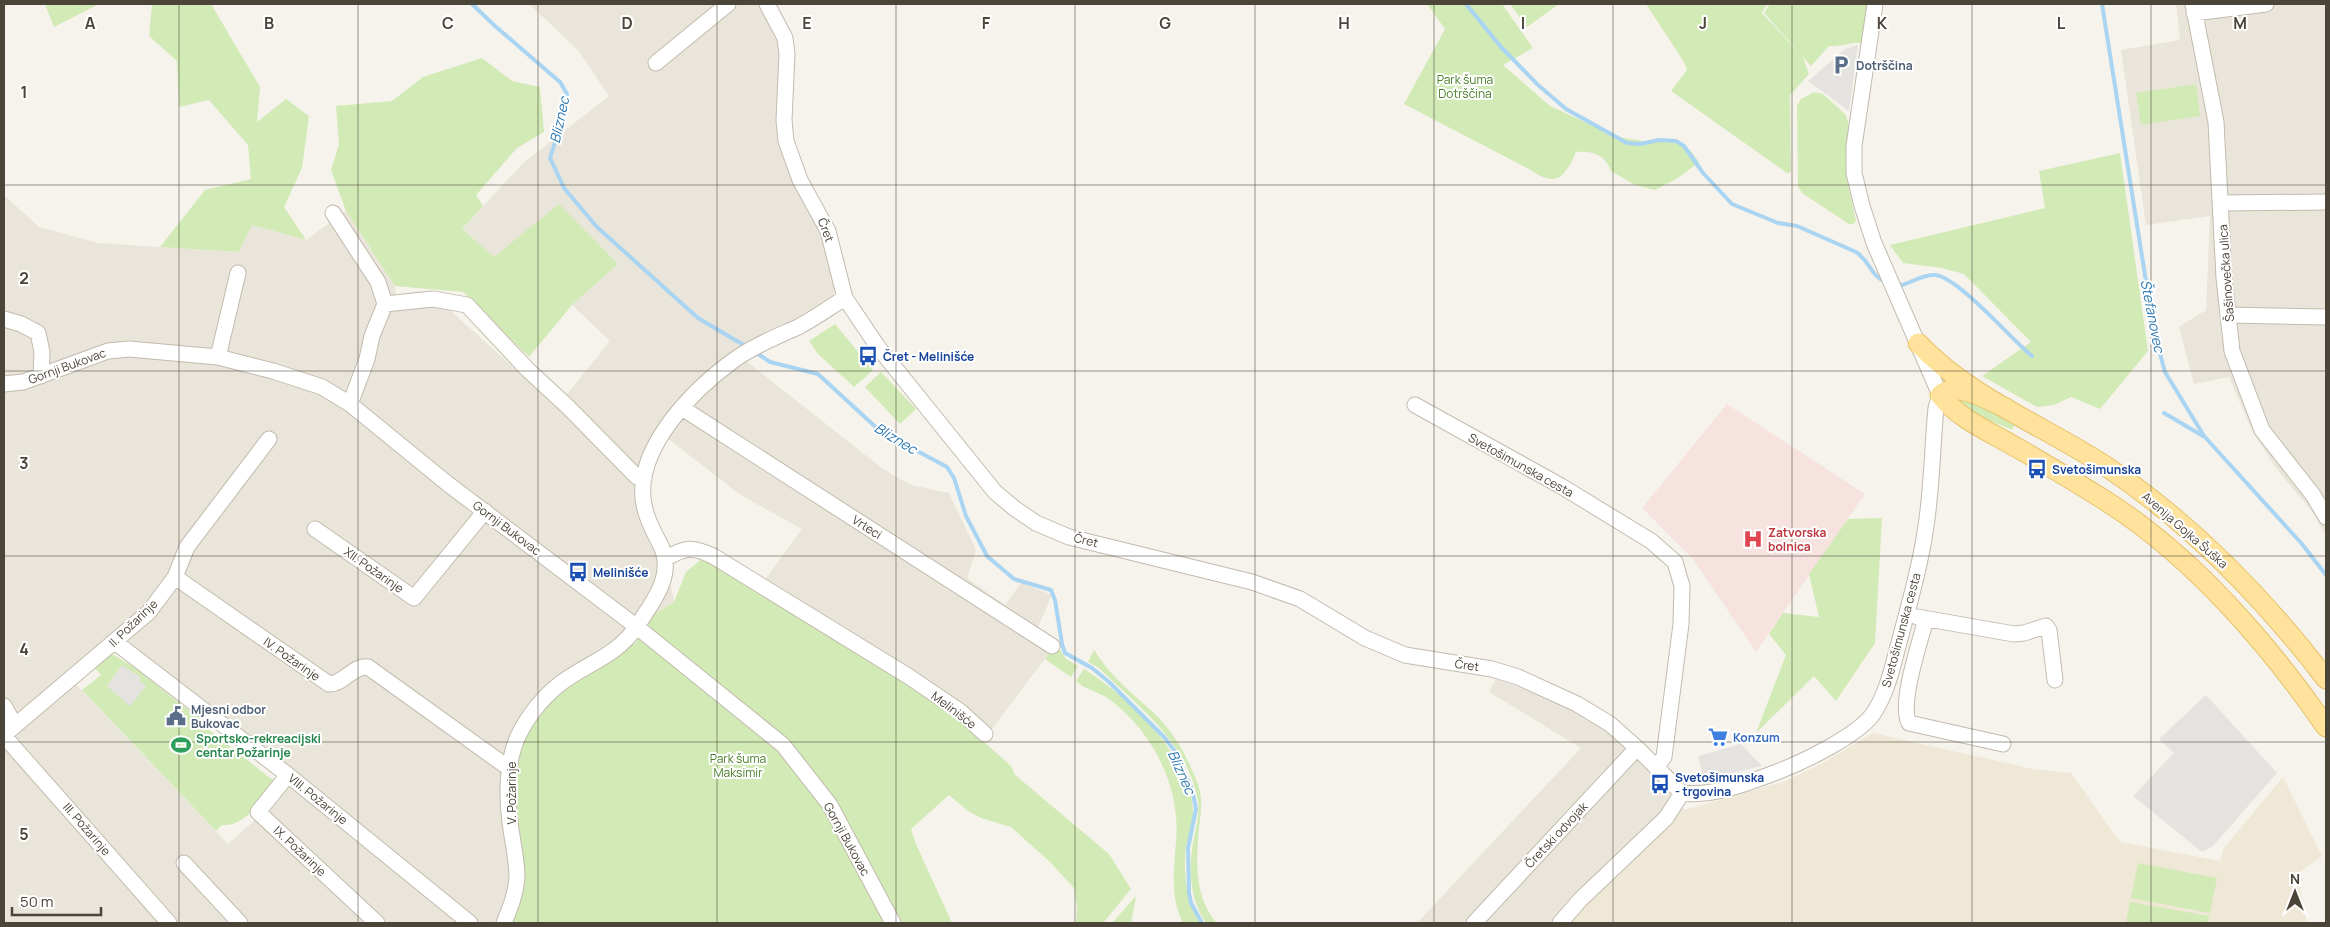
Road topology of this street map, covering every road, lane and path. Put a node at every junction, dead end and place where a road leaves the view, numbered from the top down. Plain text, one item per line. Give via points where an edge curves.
1 (728, 4) edge
2 (767, 4) edge
3 (1875, 4) edge
4 (2266, 4) edge
5 (2194, 8) edge
6 (656, 63) dead end
7 (2326, 202) edge
8 (2222, 203) junction
9 (333, 213) dead end
10 (238, 274) dead end
11 (845, 298) junction
12 (385, 304) junction
13 (2228, 315) junction
14 (2326, 317) edge
15 (4, 319) edge
16 (1918, 343) junction
17 (218, 357) junction
18 (41, 376) junction
19 (7, 386) edge
20 (1940, 395) junction
21 (350, 404) junction
22 (1415, 405) dead end
23 (682, 408) junction
24 (2006, 408) junction
25 (269, 439) dead end
26 (644, 479) junction
27 (485, 511) junction
28 (2326, 517) edge
29 (315, 529) dead end
30 (665, 558) junction
31 (175, 577) junction
32 (1906, 616) junction
33 (1926, 619) junction
34 (636, 628) junction
35 (115, 642) junction
36 (1052, 646) dead end
37 (2326, 679) edge
38 (2055, 680) dead end
39 (4, 706) edge
40 (2326, 727) edge
41 (8, 732) edge
42 (985, 734) dead end
43 (2003, 744) dead end
44 (1638, 748) junction
45 (1656, 768) junction
46 (510, 769) junction
47 (288, 775) junction
48 (1682, 793) junction
49 (184, 863) dead end
50 (169, 923) edge
51 (240, 923) edge
52 (377, 923) edge
53 (470, 923) edge
54 (504, 923) edge
55 (893, 923) edge
56 (1474, 923) edge
57 (1560, 923) edge

1 - 6 street
2 - 11 street, Čret via 785,38 786,141 800,180 828,231
3 - 16 street via 1854,146 1854,173 1862,206 1887,274
4 - 5 street
5 - 8 street, Šašinovečka ulica via 2216,122
7 - 8 street
8 - 13 street, Šašinovečka ulica
9 - 12 street via 378,282
10 - 17 street
11 - 23 street via 800,326 734,360
11 - 44 street, Čret via 878,347 995,492 1036,523 1069,537 1252,582 1300,599 1365,638 1405,655 1492,668 1518,677 1577,704 1610,724
12 - 21 street
12 - 26 street via 433,299 467,305 527,369 637,477
13 - 14 street
13 - 28 street, Šašinovečka ulica via 2232,351 2262,430 2313,495
15 - 18 street via 38,333 42,345
16 - 20 street
16 - 24 main road, Avenija Gojka Šuška via 1944,367
17 - 18 street, Gornji Bukovac via 114,350 78,360
17 - 21 street, Gornji Bukovac via 309,382
18 - 19 street, Gornji Bukovac
20 - 24 main road via 1946,390 1958,390
20 - 32 street, Svetošimunska cesta via 1936,408 1926,531
20 - 40 main road, Avenija Gojka Šuška via 1963,417 2113,506 2188,566 2257,637
21 - 27 street, Gornji Bukovac
22 - 45 street, Svetošimunska cesta via 1561,486 1651,542 1675,562 1682,586 1681,624 1664,757
23 - 26 street via 658,440 645,467
23 - 36 street, Vrteci
24 - 37 main road, Avenija Gojka Šuška via 2106,466 2191,532 2249,587
25 - 31 street, II. Požarinje via 187,547
26 - 30 street via 643,499 647,517
27 - 29 street, XII. Požarinje via 414,598
27 - 34 street, Gornji Bukovac
30 - 34 street via 663,584
30 - 42 street, Melinišće via 688,548 713,556 908,676 961,712
31 - 35 street, II. Požarinje via 149,612
31 - 46 street, IV. Požarinje via 329,684 337,683 359,668 368,667
32 - 33 street
32 - 48 street, Svetošimunska cesta via 1883,695 1873,714 1862,725 1785,769 1748,783 1705,794
33 - 38 street via 2014,634 2046,626
33 - 43 street via 1906,701 1909,723
34 - 46 street, V. Požarinje via 627,642 562,682 540,704 515,743
34 - 55 street, Gornji Bukovac via 783,745 830,805
35 - 41 street, II. Požarinje
35 - 47 street, VIII. Požarinje
39 - 41 street, III. Požarinje
41 - 50 street, III. Požarinje
44 - 45 street, Čret
44 - 56 street, Čretski odvojak
45 - 48 street, Čret
46 - 54 street, V. Požarinje via 509,818 517,876 513,900
47 - 52 street, IX. Požarinje via 258,812
47 - 53 street, VIII. Požarinje
48 - 57 street via 1666,818
49 - 51 street

